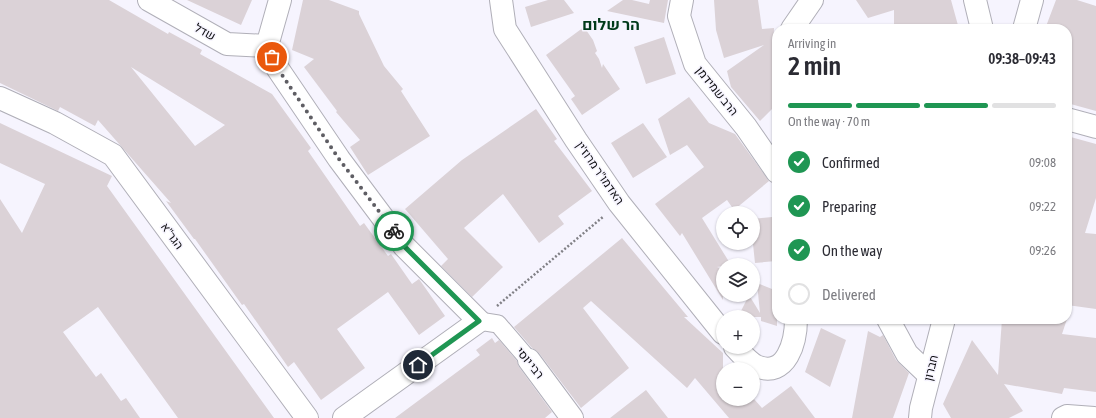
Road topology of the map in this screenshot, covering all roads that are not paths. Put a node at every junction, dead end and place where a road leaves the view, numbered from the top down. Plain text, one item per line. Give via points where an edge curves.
1 (149, 0) edge
2 (280, 0) edge
3 (501, 0) edge
4 (682, 0) edge
5 (812, 0) edge
6 (975, 0) edge
7 (1032, 0) edge
8 (795, 24) edge
9 (981, 24) edge
10 (1025, 24) edge
11 (267, 46) junction
12 (0, 98) edge
13 (1072, 120) edge
14 (1096, 126) edge
15 (772, 165) edge
16 (479, 321) junction
17 (716, 324) edge
18 (796, 324) edge
19 (891, 324) edge
20 (943, 324) edge
21 (742, 354) edge
22 (528, 360) joint
23 (929, 375) junction
24 (307, 418) edge
25 (344, 418) edge
26 (572, 418) edge
27 (920, 418) edge
28 (1063, 418) edge
29 (1094, 418) edge

1 - 11 street, שדל via 227,44
2 - 11 street
3 - 17 street, האדמו"ר מרוז'ין via 505,29 576,140 619,203
4 - 15 street, הרב שמידמן via 679,16 695,64
5 - 8 street
6 - 9 street
7 - 10 street
11 - 16 street via 278,69 335,153 404,246
12 - 24 street, הגר"א via 56,123 113,155
13 - 14 street
16 - 22 street, רבי יוסי via 498,324
16 - 25 street
18 - 21 street via 791,349 778,366 765,369 754,365
19 - 23 street via 907,354
20 - 23 street, חברון
22 - 26 street, רבי יוסי
23 - 27 street, חברון
28 - 29 street

